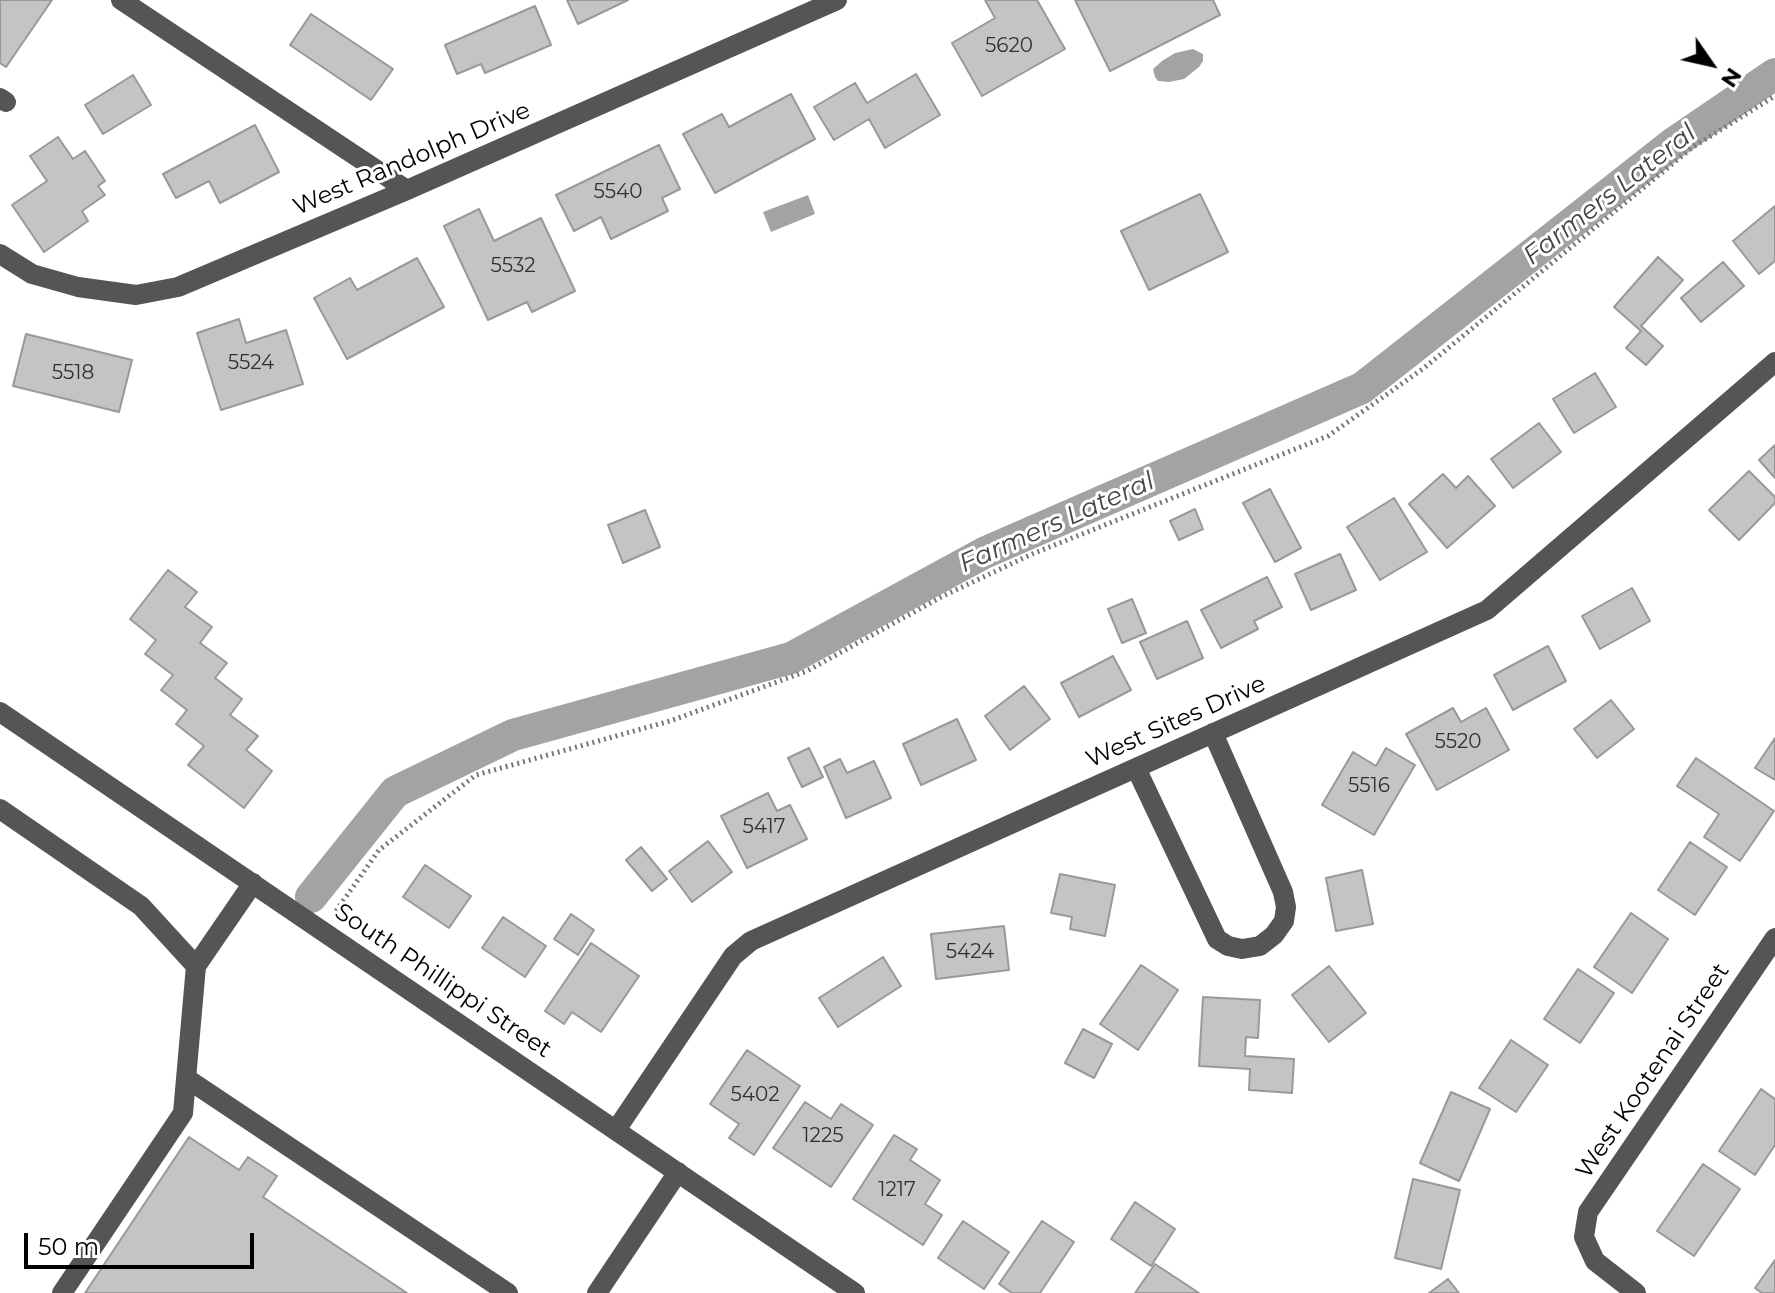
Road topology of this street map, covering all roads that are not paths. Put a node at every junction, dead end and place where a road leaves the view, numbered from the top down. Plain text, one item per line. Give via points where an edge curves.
1 (121, 0) edge
2 (837, 0) edge
3 (407, 190) junction
4 (0, 254) edge
5 (1775, 362) edge
6 (0, 712) edge
7 (1213, 733) junction
8 (1136, 768) junction
9 (0, 809) edge
10 (253, 883) junction
11 (1775, 938) edge
12 (196, 966) junction
13 (186, 1078) junction
14 (616, 1130) junction
15 (678, 1172) junction
16 (496, 1290) edge
17 (62, 1293) edge
18 (597, 1293) edge
19 (855, 1293) edge
20 (1636, 1293) edge

1 - 3 street
2 - 3 street, West Randolph Drive
3 - 4 street, West Randolph Drive via 178,287 136,295 32,274
5 - 7 street, West Sites Drive via 1498,603
6 - 10 street, South Phillippi Street
7 - 8 street, West Sites Drive
7 - 8 street via 1283,892 1284,921 1260,946 1242,949 1217,939
8 - 14 street, West Sites Drive via 751,941 733,956
9 - 12 street via 141,906
10 - 12 street
10 - 14 street, South Phillippi Street
11 - 20 street, West Kootenai Street via 1588,1212 1584,1237 1595,1261
12 - 13 street
13 - 16 street
13 - 17 street via 183,1113
14 - 15 street, South Phillippi Street
15 - 18 street
15 - 19 street, South Phillippi Street

